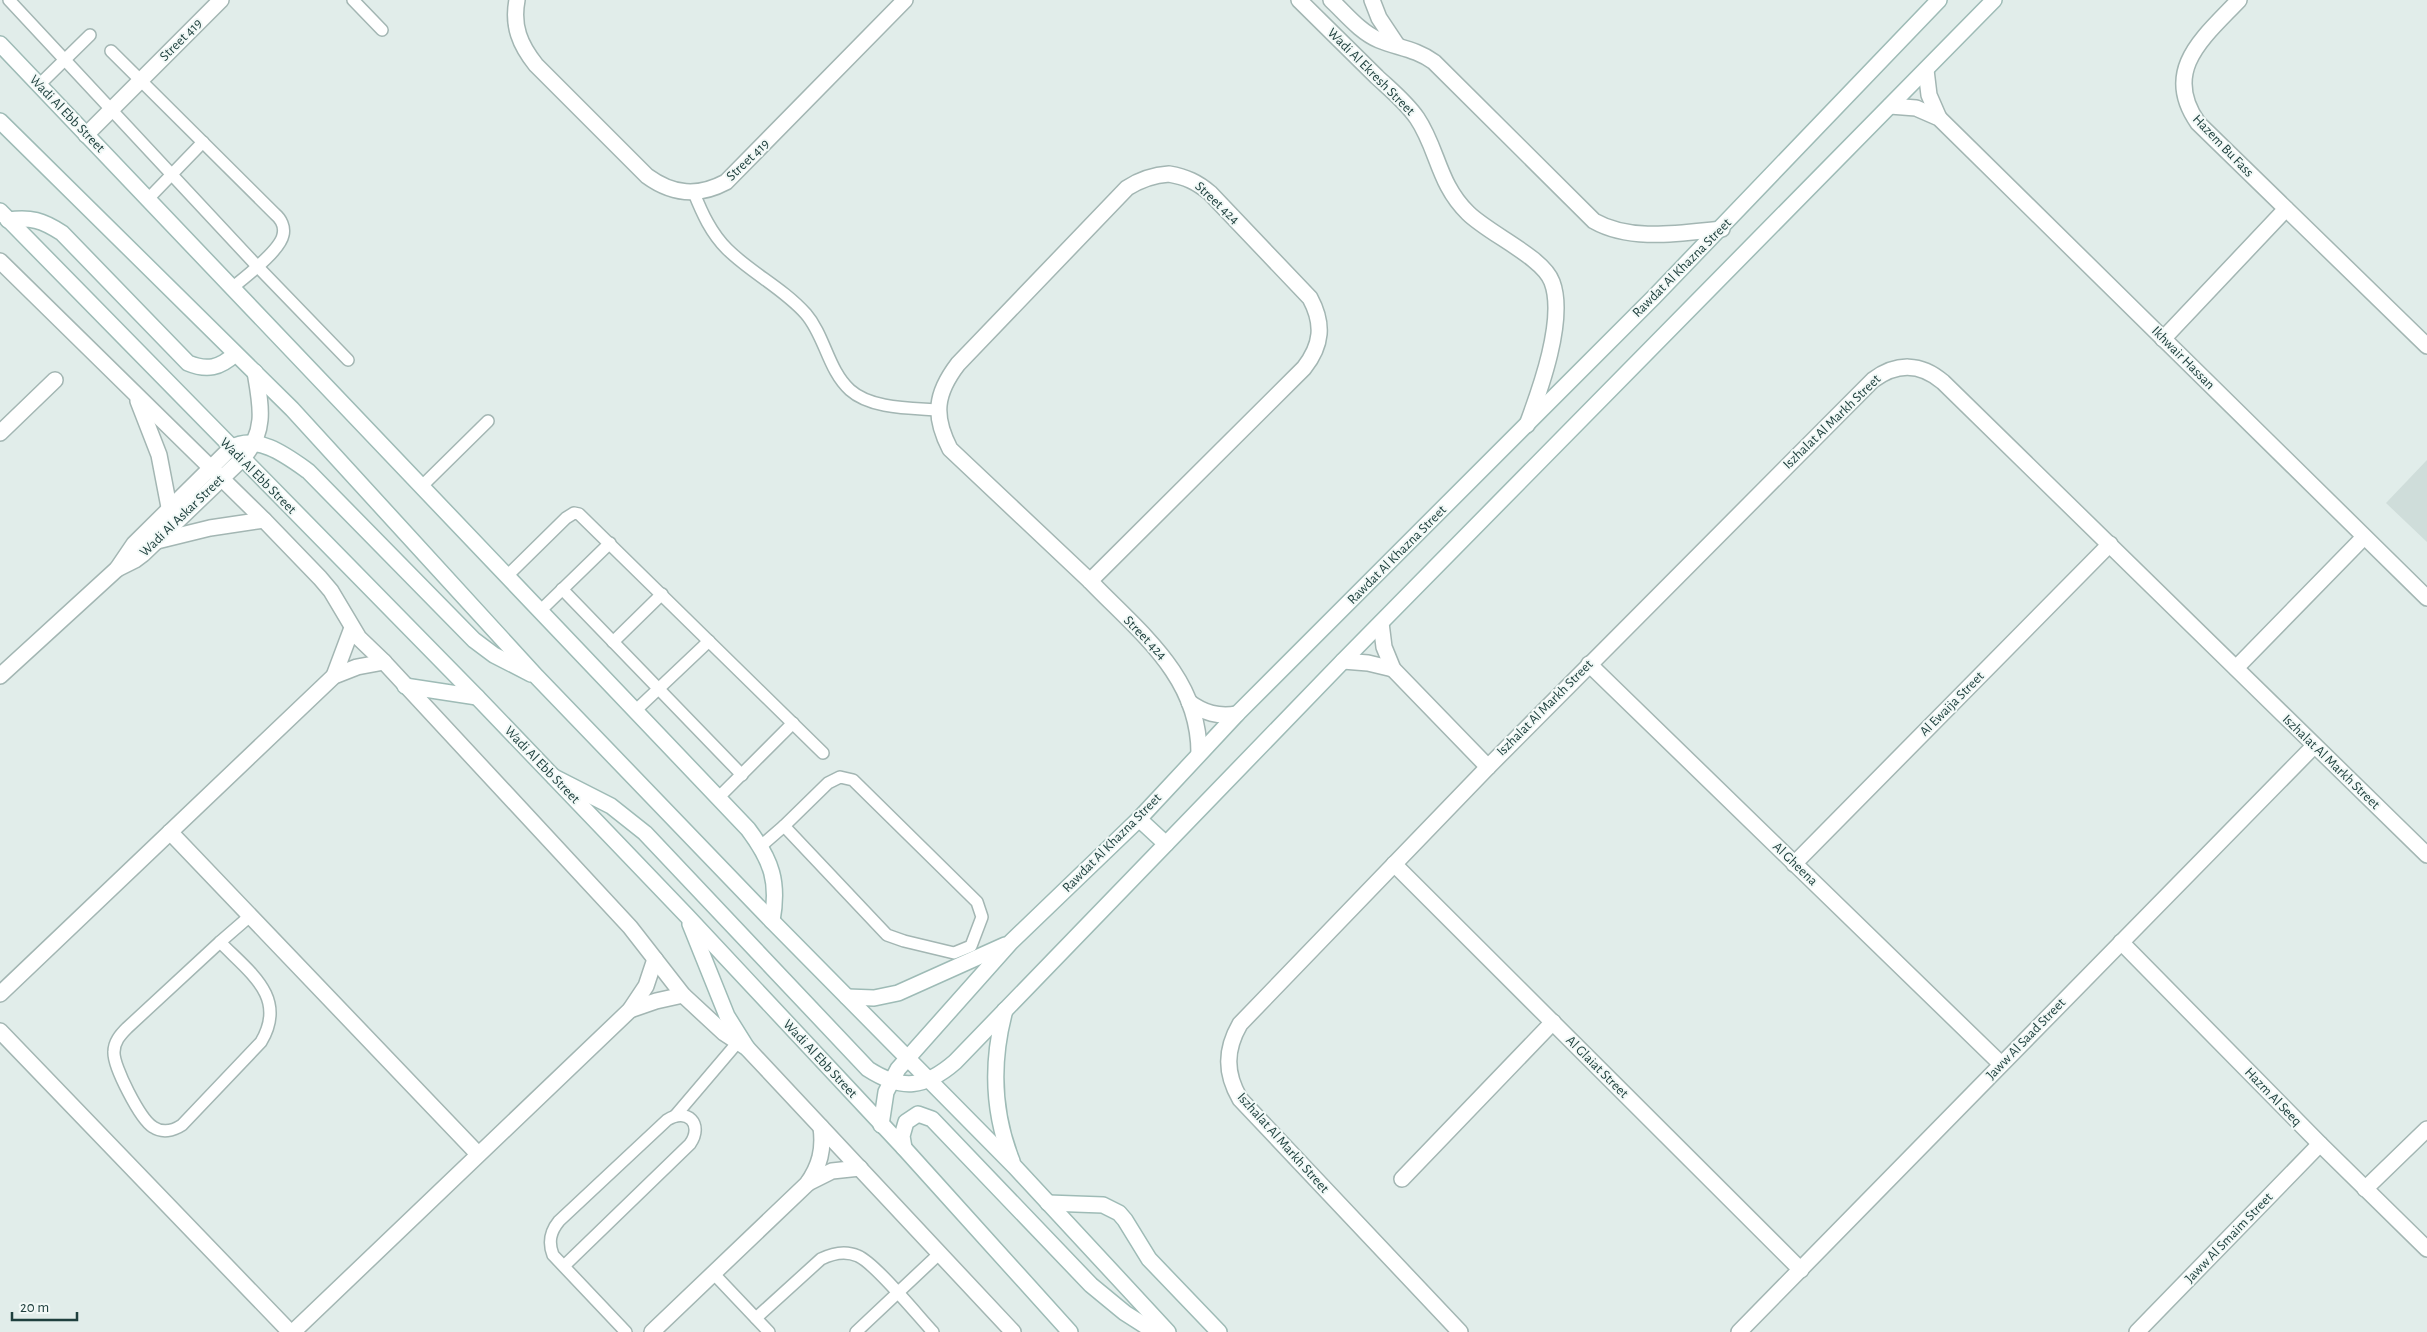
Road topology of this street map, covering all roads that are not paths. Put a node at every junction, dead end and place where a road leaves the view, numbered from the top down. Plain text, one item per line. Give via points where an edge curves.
1 (9, 0) edge
2 (221, 0) edge
3 (352, 0) edge
4 (517, 0) edge
5 (904, 0) edge
6 (1299, 0) edge
7 (1331, 0) edge
8 (1372, 0) edge
9 (1939, 0) edge
10 (1994, 0) edge
11 (2239, 0) edge
12 (382, 30) dead end
13 (90, 35) dead end
14 (0, 44) edge
15 (1397, 45) junction
16 (111, 51) dead end
17 (64, 60) junction
18 (1926, 70) junction
19 (141, 80) junction
20 (39, 85) junction
21 (1890, 106) junction
22 (111, 110) junction
23 (1939, 118) junction
24 (0, 121) edge
25 (86, 135) junction
26 (202, 142) junction
27 (171, 174) junction
28 (694, 193) junction
29 (148, 199) junction
30 (2286, 210) junction
31 (4, 216) edge
32 (1722, 228) junction
33 (0, 261) edge
34 (257, 266) junction
35 (232, 288) junction
36 (2162, 339) junction
37 (2427, 346) edge
38 (234, 354) junction
39 (348, 360) dead end
40 (255, 372) junction
41 (55, 380) dead end
42 (132, 390) junction
43 (938, 410) junction
44 (488, 421) dead end
45 (1527, 425) junction
46 (0, 433) edge
47 (255, 443) junction
48 (230, 448) junction
49 (242, 459) junction
50 (210, 467) junction
51 (221, 478) junction
52 (422, 487) junction
53 (169, 507) junction
54 (264, 520) junction
55 (2364, 537) junction
56 (156, 541) junction
57 (610, 543) junction
58 (2110, 544) junction
59 (117, 569) junction
60 (507, 576) junction
61 (1090, 581) junction
62 (562, 589) junction
63 (662, 594) junction
64 (2427, 598) edge
65 (540, 611) junction
66 (1381, 623) junction
67 (352, 628) junction
68 (709, 641) junction
69 (613, 642) junction
70 (1343, 661) junction
71 (384, 662) junction
72 (1589, 664) junction
73 (2236, 668) junction
74 (1393, 669) junction
75 (0, 676) edge
76 (334, 676) junction
77 (537, 677) junction
78 (406, 686) junction
79 (658, 689) junction
80 (477, 697) junction
81 (1189, 702) junction
82 (635, 711) junction
83 (1237, 714) junction
84 (793, 723) junction
85 (2314, 746) junction
86 (824, 753) dead end
87 (1198, 753) junction
88 (1488, 766) junction
89 (742, 774) junction
90 (554, 777) junction
91 (718, 798) junction
92 (1139, 818) junction
93 (784, 826) junction
94 (170, 832) junction
95 (1166, 844) junction
96 (761, 846) junction
97 (2427, 855) edge
98 (1394, 864) junction
99 (1794, 864) junction
100 (250, 916) junction
101 (687, 916) junction
102 (772, 921) junction
103 (220, 942) junction
104 (1011, 942) junction
105 (2122, 942) junction
106 (655, 959) junction
107 (0, 994) edge
108 (682, 995) junction
109 (848, 997) junction
110 (1006, 1009) junction
111 (630, 1010) junction
112 (1553, 1022) junction
113 (0, 1031) edge
114 (743, 1045) junction
115 (907, 1059) junction
116 (2001, 1064) junction
117 (890, 1081) junction
118 (930, 1081) junction
119 (674, 1116) junction
120 (881, 1125) junction
121 (821, 1127) junction
122 (2427, 1129) edge
123 (2320, 1144) junction
124 (904, 1148) junction
125 (478, 1154) junction
126 (1015, 1167) junction
127 (860, 1168) junction
128 (1402, 1179) dead end
129 (807, 1184) junction
130 (2365, 1189) junction
131 (1048, 1203) junction
132 (2427, 1249) edge
133 (940, 1253) junction
134 (564, 1266) junction
135 (1801, 1270) junction
136 (713, 1273) junction
137 (897, 1293) junction
138 (756, 1318) junction
139 (292, 1332) edge
140 (626, 1332) edge
141 (652, 1332) edge
142 (770, 1332) edge
143 (856, 1332) edge
144 (933, 1332) edge
145 (1013, 1332) edge
146 (1070, 1332) edge
147 (1155, 1332) edge
148 (1168, 1332) edge
149 (1219, 1332) edge
150 (1460, 1332) edge
151 (1739, 1332) edge
152 (2138, 1332) edge

1 - 17 lane
2 - 19 street, Street 419
3 - 12 lane
4 - 28 street, Street 419 via 516,32 536,65 647,176 669,189
5 - 28 street, Street 419 via 726,182 711,190
6 - 45 street, Wadi Al Ekresh Street via 1415,115 1446,185 1468,214 1535,262 1552,282 1555,323 1541,387
7 - 15 street via 1369,35
8 - 15 street via 1379,18
9 - 32 street, Rawdat Al Khazna Street
10 - 18 street
11 - 30 street, Hazem Bu Fass via 2193,50 2184,75 2186,100 2198,123
13 - 17 lane
14 - 20 street, Wadi Al Ebb Street
15 - 32 street via 1423,54 1434,62 1584,213 1600,224 1616,231 1642,233
16 - 19 lane
17 - 20 lane
17 - 22 lane
18 - 21 street
18 - 23 street, Ikhwair Hassan via 1929,95
19 - 22 street, Street 419
19 - 26 lane
20 - 25 street, Wadi Al Ebb Street
21 - 23 street, Ikhwair Hassan via 1916,108
21 - 66 street
22 - 25 street, Street 419
22 - 27 lane
23 - 36 street, Ikhwair Hassan
24 - 38 street
25 - 29 street, Wadi Al Ebb Street
26 - 27 lane
26 - 34 lane via 282,223 281,240
27 - 29 lane
27 - 34 lane
28 - 43 lane via 709,227 727,249 807,315 849,390 865,400
29 - 35 street, Wadi Al Ebb Street
30 - 36 street
30 - 37 street, Hazem Bu Fass
31 - 38 street via 27,217 62,233 188,363 200,368 213,368
31 - 48 street, Wadi Al Ebb Street
32 - 45 street, Rawdat Al Khazna Street
33 - 42 street
34 - 35 lane
34 - 39 lane
35 - 52 street, Wadi Al Ebb Street
36 - 55 street, Ikhwair Hassan
38 - 40 street
40 - 47 street, Wadi Al Askar Street via 260,415
40 - 77 street
41 - 46 street
42 - 50 street
42 - 53 street via 159,455
43 - 61 street, Street 424 via 942,433 956,456
43 - 61 street, Street 424 via 947,378 958,364 1127,188 1154,175 1185,176 1198,183 1310,298 1317,311 1319,342 1304,368
44 - 52 lane
45 - 83 street, Rawdat Al Khazna Street
47 - 48 street via 241,443
47 - 49 street, Wadi Al Askar Street
47 - 77 street via 276,450 308,471 474,640 508,663
48 - 49 street, Wadi Al Ebb Street
48 - 50 street, Wadi Al Askar Street
49 - 51 street, Wadi Al Askar Street
49 - 80 street, Wadi Al Ebb Street
50 - 51 street
50 - 53 street, Wadi Al Askar Street
51 - 54 street
51 - 56 street, Wadi Al Askar Street
52 - 60 street, Wadi Al Ebb Street
53 - 59 street, Wadi Al Askar Street via 127,552
54 - 56 street
54 - 67 street via 326,584
55 - 64 street, Ikhwair Hassan
55 - 73 street
56 - 59 street, Wadi Al Askar Street via 135,560
57 - 60 lane via 584,517 574,513
57 - 62 lane
57 - 63 lane
58 - 72 street, Iszhalat Al Markh Street via 1933,374 1911,366 1897,367 1873,380
58 - 73 street, Iszhalat Al Markh Street
58 - 99 street, Al Ewaija Street
59 - 75 street, Wadi Al Askar Street
60 - 65 street, Wadi Al Ebb Street
61 - 81 street, Street 424 via 1168,662
62 - 65 lane
62 - 69 lane
63 - 68 lane
63 - 69 lane
65 - 82 street, Wadi Al Ebb Street
66 - 70 street
66 - 74 street, Iszhalat Al Markh Street via 1384,647
67 - 71 street via 368,649
67 - 76 street
68 - 79 lane
68 - 84 lane
69 - 79 lane
70 - 74 street
70 - 95 street
71 - 76 street via 357,666
71 - 78 street
72 - 88 street, Iszhalat Al Markh Street
72 - 99 street, Al Gheena
73 - 85 street, Iszhalat Al Markh Street
74 - 88 street, Iszhalat Al Markh Street
76 - 94 street
77 - 102 street
78 - 80 street
78 - 106 street via 630,927
79 - 82 lane
79 - 89 lane
80 - 90 street, Wadi Al Ebb Street
81 - 83 street via 1212,714
81 - 87 street, Street 424 via 1197,727
82 - 91 street, Wadi Al Ebb Street
83 - 87 street, Rawdat Al Khazna Street
84 - 86 lane
84 - 89 lane
85 - 97 street, Iszhalat Al Markh Street
85 - 105 street, Jaww Al Saad Street
87 - 92 street, Rawdat Al Khazna Street
88 - 98 street, Iszhalat Al Markh Street
89 - 91 lane
90 - 101 street, Wadi Al Ebb Street
90 - 117 street via 611,806 645,832 859,1060
91 - 96 street, Wadi Al Ebb Street
92 - 95 street
92 - 104 street, Rawdat Al Khazna Street
93 - 93 lane via 834,779 853,780 980,906 982,917 975,940 966,950 954,953 887,935
93 - 96 lane
94 - 100 street
94 - 107 street
95 - 110 street
96 - 102 street, Wadi Al Ebb Street via 775,882 776,902
98 - 112 street, Al Glaiat Street
98 - 150 street, Iszhalat Al Markh Street via 1240,1024 1229,1048 1229,1075 1240,1099
99 - 116 street, Al Gheena
100 - 103 lane
100 - 125 street
101 - 114 street via 727,1016
101 - 120 street, Wadi Al Ebb Street
102 - 109 street
103 - 103 lane via 116,1041 117,1067 141,1114 159,1130 182,1126 261,1042 269,1025 270,1006 264,989
104 - 109 street via 898,993 874,998
104 - 115 street, Rawdat Al Khazna Street
105 - 116 street, Jaww Al Saad Street
105 - 123 street, Hazm Al Seeq
106 - 108 street
106 - 111 street via 646,986
108 - 111 street
108 - 114 street via 702,1015
109 - 115 street
110 - 118 street via 955,1062
110 - 126 street via 996,1054 995,1085 999,1124
111 - 125 street
112 - 128 street
112 - 135 street, Al Glaiat Street
113 - 139 street
114 - 119 lane
114 - 121 street
115 - 117 street, Rawdat Al Khazna Street
115 - 118 street
116 - 135 street, Jaww Al Saad Street
117 - 118 street via 904,1084
117 - 120 street, Rawdat Al Khazna Street
118 - 126 street
119 - 134 lane via 555,1226 551,1232 550,1247
119 - 134 lane via 684,1115 692,1120 696,1128 690,1144
120 - 124 street, Wadi Al Ebb Street
121 - 127 street
121 - 129 street via 820,1157
122 - 130 street
123 - 130 street, Hazm Al Seeq
123 - 152 street, Jaww Al Smaim Street
124 - 146 street, Wadi Al Ebb Street
124 - 147 street via 902,1136 906,1122 918,1114 932,1119 1091,1286 1124,1313
125 - 139 street
126 - 131 street
127 - 129 street via 832,1171
127 - 133 street
129 - 136 street
130 - 132 street, Hazm Al Seeq
131 - 148 street
131 - 149 street via 1103,1206 1119,1213 1148,1259
133 - 137 lane
133 - 145 street
134 - 140 lane
135 - 151 street, Jaww Al Saad Street
136 - 138 lane
136 - 141 street
137 - 138 lane via 867,1261 839,1252 821,1258
137 - 143 lane
137 - 144 lane
138 - 142 lane

